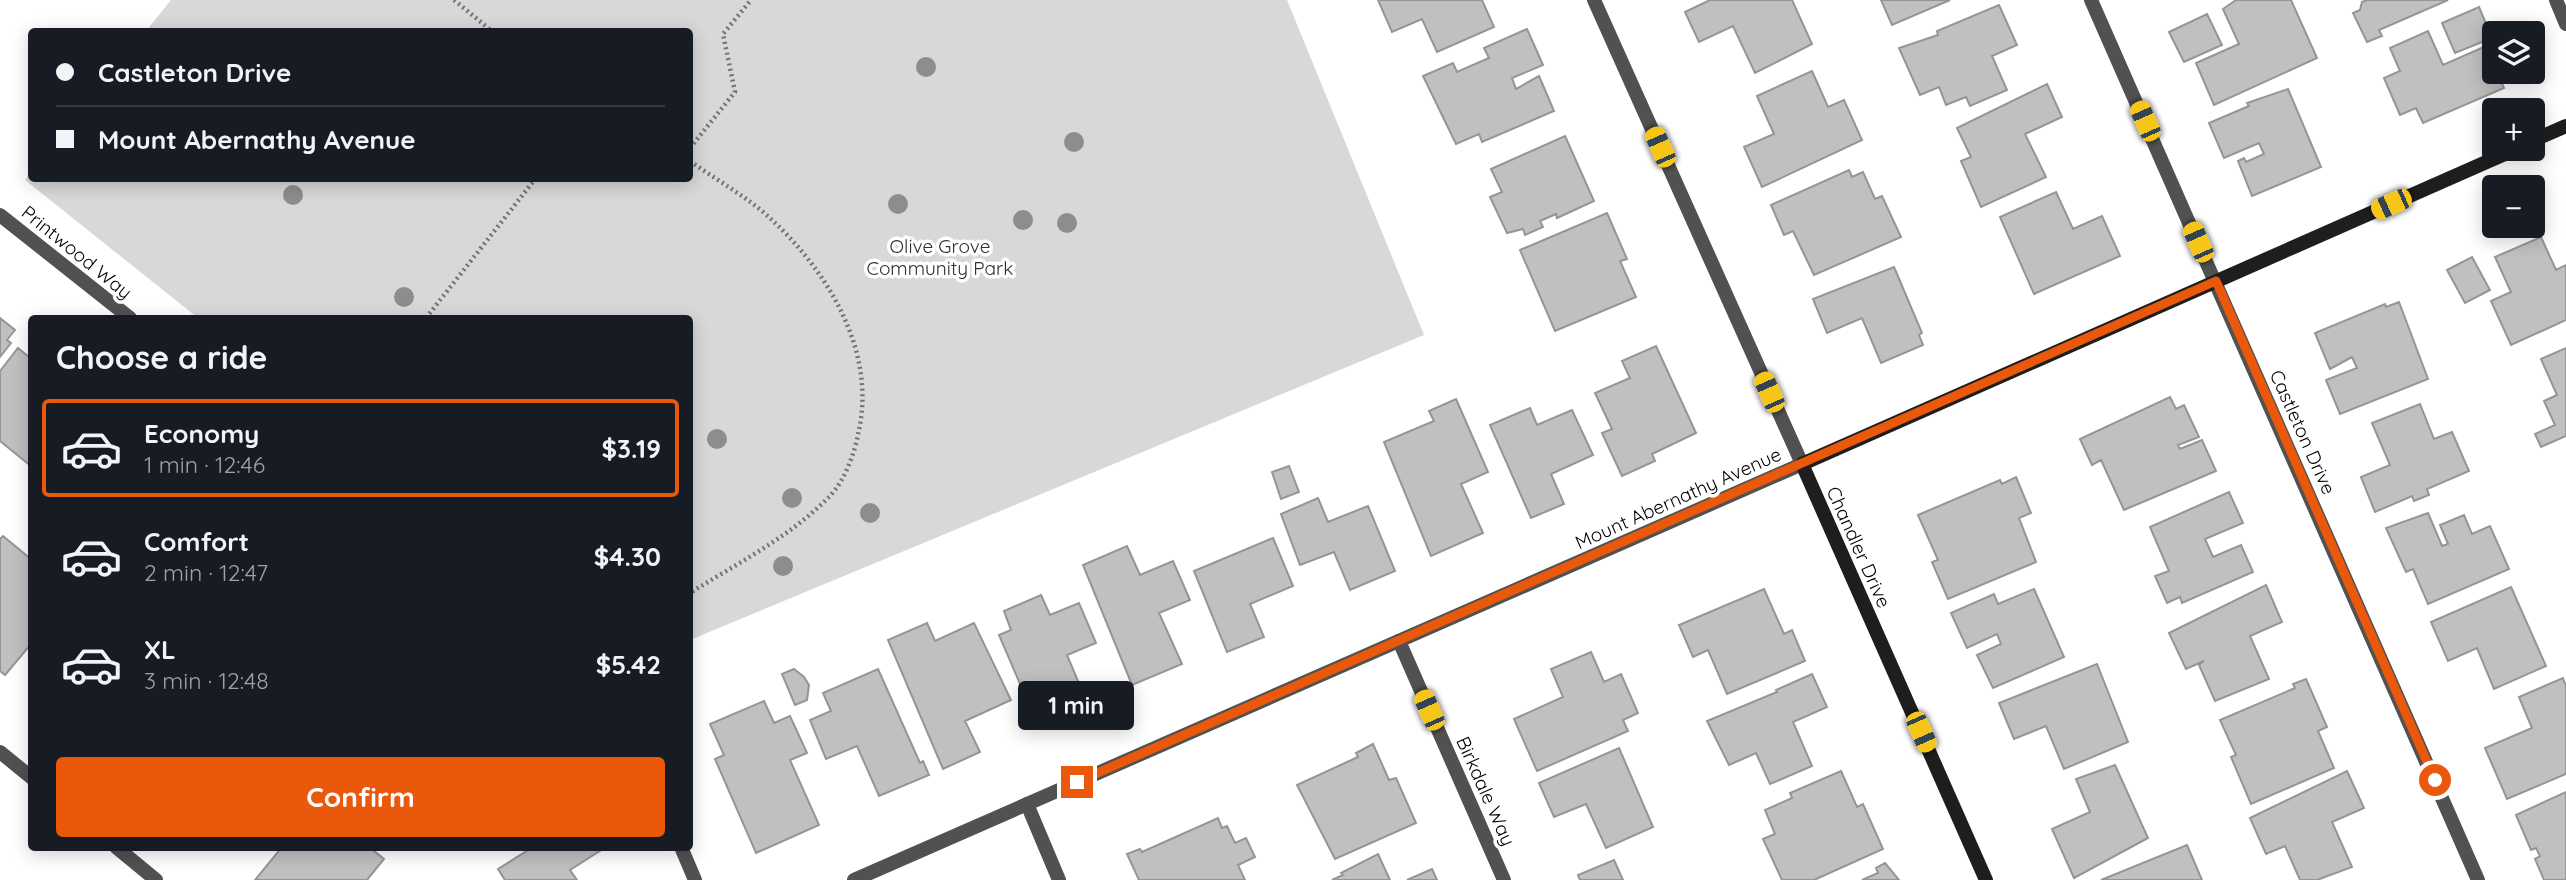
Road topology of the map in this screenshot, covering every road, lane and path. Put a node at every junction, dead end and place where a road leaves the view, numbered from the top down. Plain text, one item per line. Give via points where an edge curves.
1 (454, 0) edge
2 (751, 0) edge
3 (1594, 0) edge
4 (2091, 0) edge
5 (2556, 0) edge
6 (2566, 24) edge
7 (488, 28) edge
8 (2566, 127) edge
9 (2545, 136) edge
10 (693, 144) edge
11 (2489, 161) edge
12 (693, 163) edge
13 (533, 182) edge
14 (0, 215) edge
15 (2216, 281) junction
16 (126, 315) edge
17 (428, 315) edge
18 (1802, 464) junction
19 (693, 591) edge
20 (1399, 641) junction
21 (0, 752) edge
22 (28, 775) edge
23 (1027, 804) junction
24 (121, 851) edge
25 (683, 851) edge
26 (156, 880) edge
27 (695, 880) edge
28 (854, 880) edge
29 (1059, 880) edge
30 (1504, 880) edge
31 (1986, 880) edge
32 (2478, 880) edge

1 - 7 path
2 - 10 path via 723,34 736,92
3 - 18 street, Chandler Drive
4 - 15 street, Castleton Drive
5 - 6 street
8 - 9 main road
11 - 15 main road, Mount Abernathy Avenue
12 - 19 path via 771,218 835,297 854,345 864,411 855,452 831,495 798,525
13 - 17 path
14 - 16 street, Printwood Way
15 - 18 main road, Mount Abernathy Avenue
15 - 32 street, Castleton Drive
18 - 20 street, Mount Abernathy Avenue
18 - 31 main road, Chandler Drive
20 - 23 street, Mount Abernathy Avenue
20 - 30 street, Birkdale Way
21 - 22 street
23 - 28 street, Mount Abernathy Avenue
23 - 29 street
24 - 26 street
25 - 27 street

